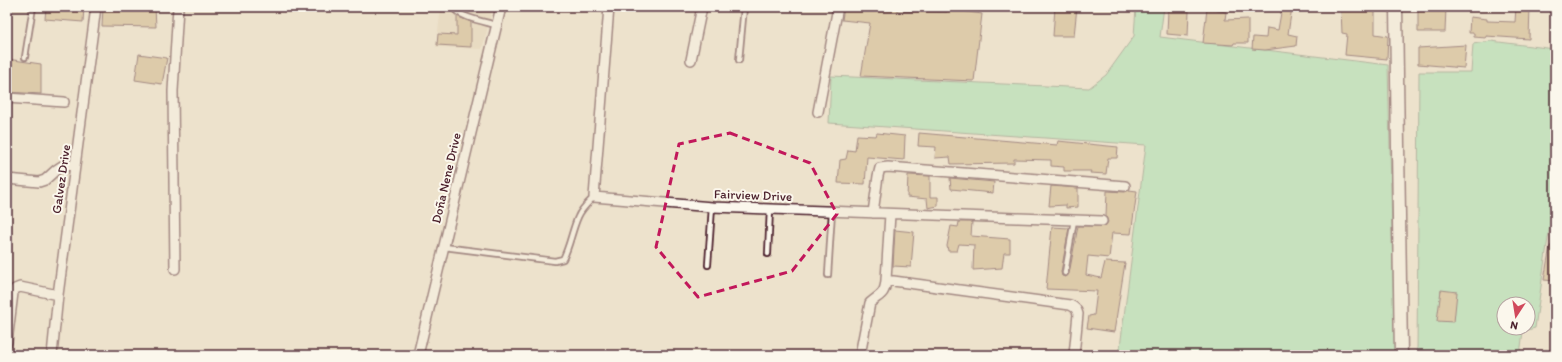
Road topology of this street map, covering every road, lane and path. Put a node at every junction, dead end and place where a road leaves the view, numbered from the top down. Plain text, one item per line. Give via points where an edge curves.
1 (33, 7) edge
2 (96, 7) edge
3 (178, 7) edge
4 (452, 7) edge
5 (501, 7) edge
6 (609, 7) edge
7 (702, 7) edge
8 (744, 7) edge
9 (838, 7) edge
10 (1396, 7) edge
11 (496, 25) junction
12 (25, 57) dead end
13 (691, 60) dead end
14 (739, 60) dead end
15 (7, 98) edge
16 (64, 102) dead end
17 (818, 112) dead end
18 (75, 166) junction
19 (7, 179) edge
20 (1125, 186) dead end
21 (594, 197) junction
22 (712, 207) junction
23 (770, 209) junction
24 (832, 211) junction
25 (873, 213) junction
26 (890, 214) junction
27 (1074, 220) junction
28 (1102, 222) dead end
29 (444, 247) junction
30 (768, 254) dead end
31 (708, 265) dead end
32 (175, 269) dead end
33 (1065, 273) dead end
34 (828, 275) dead end
35 (886, 280) junction
36 (58, 295) junction
37 (7, 342) edge
38 (52, 355) edge
39 (418, 355) edge
40 (860, 355) edge
41 (1074, 355) edge
42 (1401, 355) edge

1 - 12 lane
2 - 18 street, Galvez Drive
3 - 32 street via 173,91
4 - 11 lane via 462,15
5 - 11 street, Doña Nene Drive
6 - 21 street
7 - 13 street
8 - 14 lane
9 - 17 street
10 - 42 main road
11 - 29 street, Doña Nene Drive
15 - 16 street
18 - 19 street via 62,166 39,182
18 - 36 street, Galvez Drive
20 - 25 street via 888,167 880,168
21 - 22 street, Fairview Drive
21 - 29 lane via 578,217 563,259 555,261
22 - 23 street, Fairview Drive
22 - 31 lane
23 - 24 street, Fairview Drive
23 - 30 lane
24 - 25 street, Fairview Drive
24 - 34 lane
25 - 26 street, Fairview Drive
26 - 27 street, Fairview Drive
26 - 35 street
27 - 28 street, Fairview Drive
27 - 33 lane
29 - 39 street, Doña Nene Drive
35 - 40 street via 881,296 870,303
35 - 41 street via 1070,305 1078,311
36 - 37 street via 20,287 15,289
36 - 38 street, Galvez Drive

